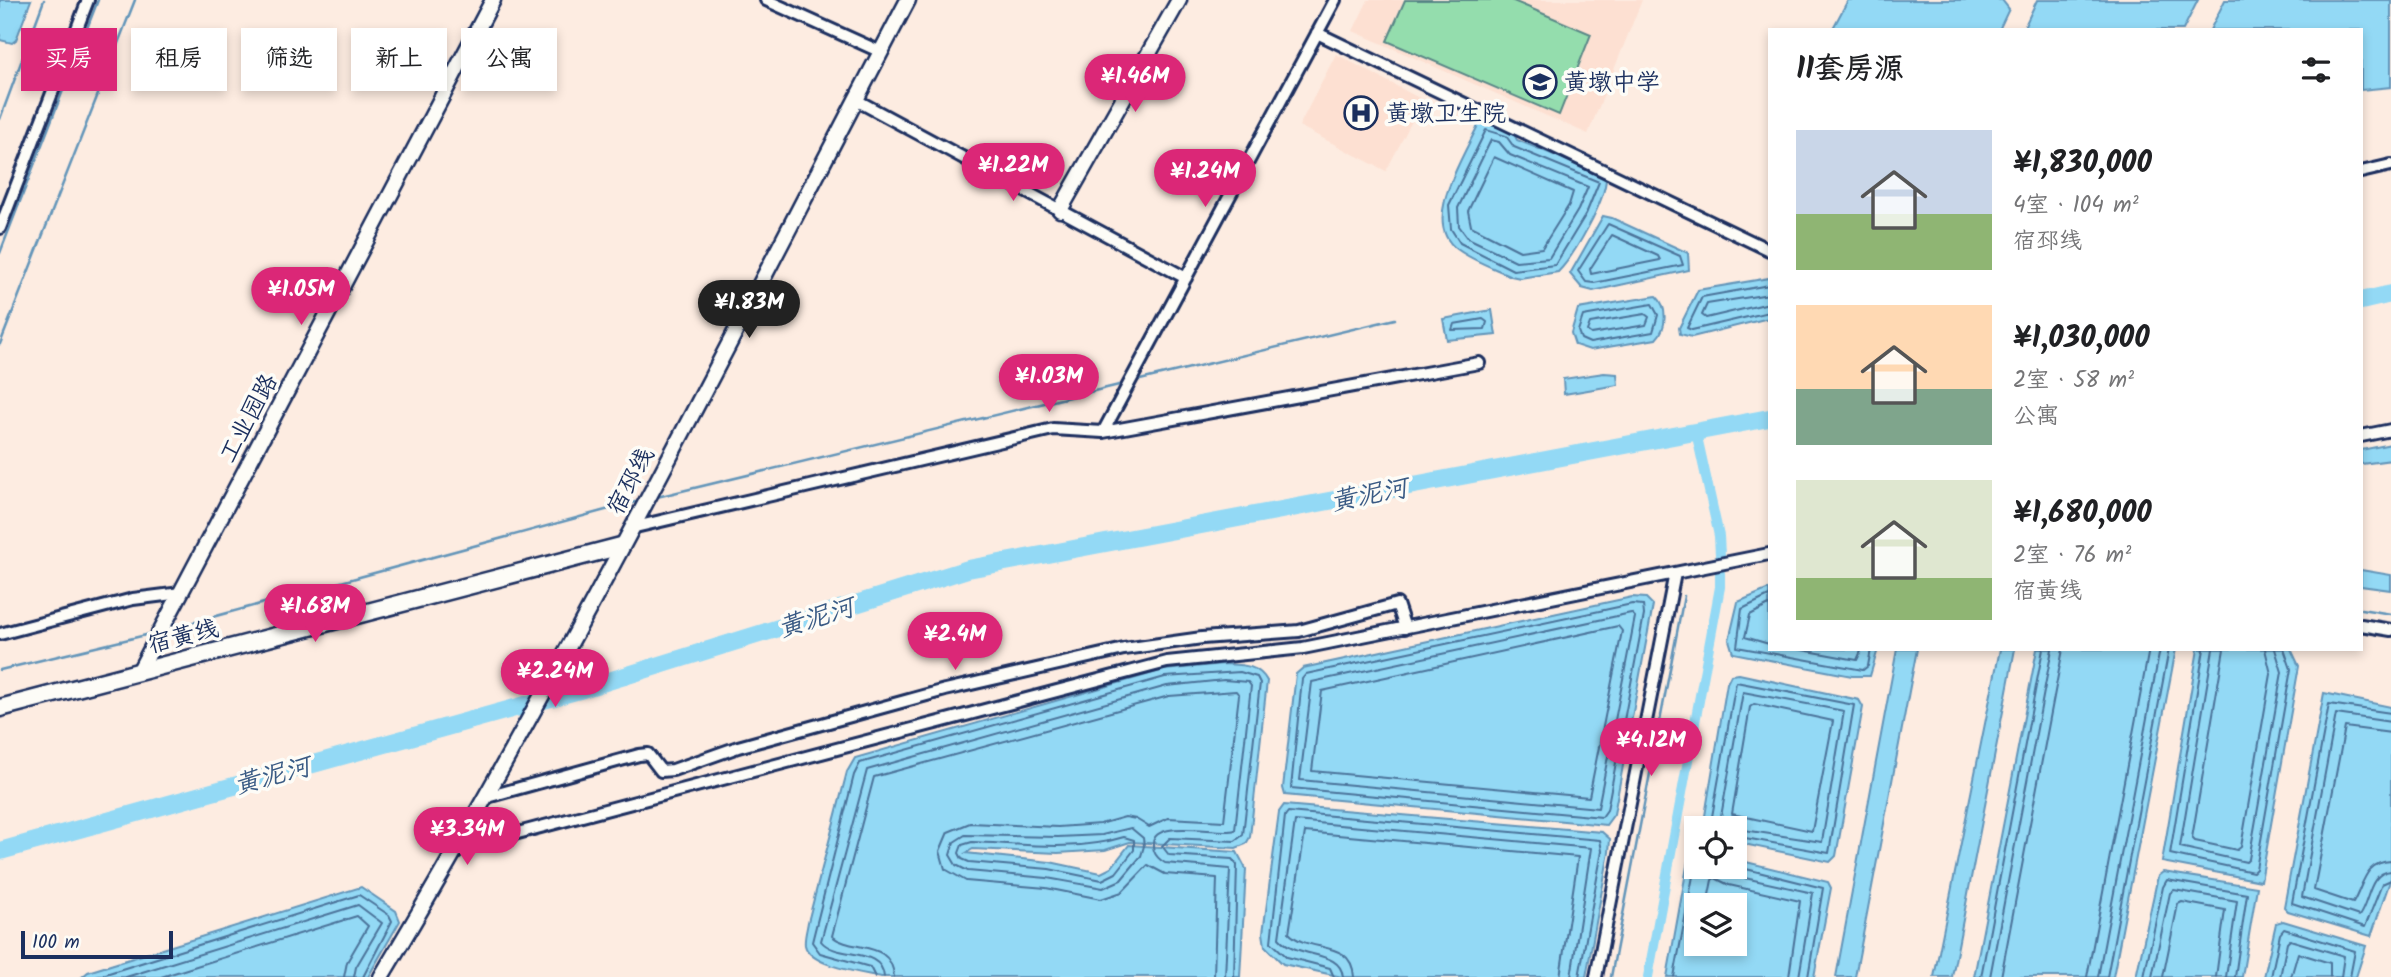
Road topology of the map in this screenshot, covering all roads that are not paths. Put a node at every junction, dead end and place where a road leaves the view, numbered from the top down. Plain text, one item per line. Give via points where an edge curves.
1 (88, 0) edge
2 (493, 0) edge
3 (766, 0) edge
4 (908, 0) edge
5 (1179, 0) edge
6 (1335, 0) edge
7 (1317, 33) junction
8 (881, 52) junction
9 (856, 100) junction
10 (2391, 165) edge
11 (2363, 172) edge
12 (1060, 210) junction
13 (0, 228) edge
14 (1768, 250) edge
15 (1185, 278) junction
16 (1479, 363) dead end
17 (2391, 430) edge
18 (1103, 432) junction
19 (2363, 436) edge
20 (631, 528) junction
21 (621, 546) junction
22 (1768, 554) edge
23 (1675, 573) junction
24 (181, 593) junction
25 (2363, 625) edge
26 (1405, 628) junction
27 (2391, 630) edge
28 (1299, 631) junction
29 (0, 634) edge
30 (1303, 648) junction
31 (140, 670) junction
32 (0, 708) edge
33 (487, 797) junction
34 (457, 849) junction
35 (381, 977) edge
36 (1596, 977) edge

1 - 13 street
2 - 24 street, 工业园路
3 - 8 street
4 - 8 street, 宿邳线
5 - 12 street
6 - 7 street
7 - 14 street
7 - 15 street
8 - 9 street, 宿邳线
9 - 12 street
9 - 20 street, 宿邳线
10 - 11 street
12 - 15 street
15 - 18 street
16 - 18 street
17 - 19 street
18 - 20 street via 1053,429
20 - 21 street, 宿邳线
21 - 31 main road, 宿黄线
21 - 33 street, 宿邳线
22 - 23 street
23 - 26 street
23 - 36 street
24 - 29 street via 133,599
24 - 31 street, 工业园路
25 - 27 street
26 - 28 street via 1397,604
26 - 30 street
28 - 30 street
28 - 33 street via 1124,649 945,690 738,747 673,770 661,771 648,754 639,755
30 - 34 street via 1167,662 1115,674
31 - 32 main road, 宿黄线
33 - 34 street, 宿邳线
34 - 35 street, 宿邳线

